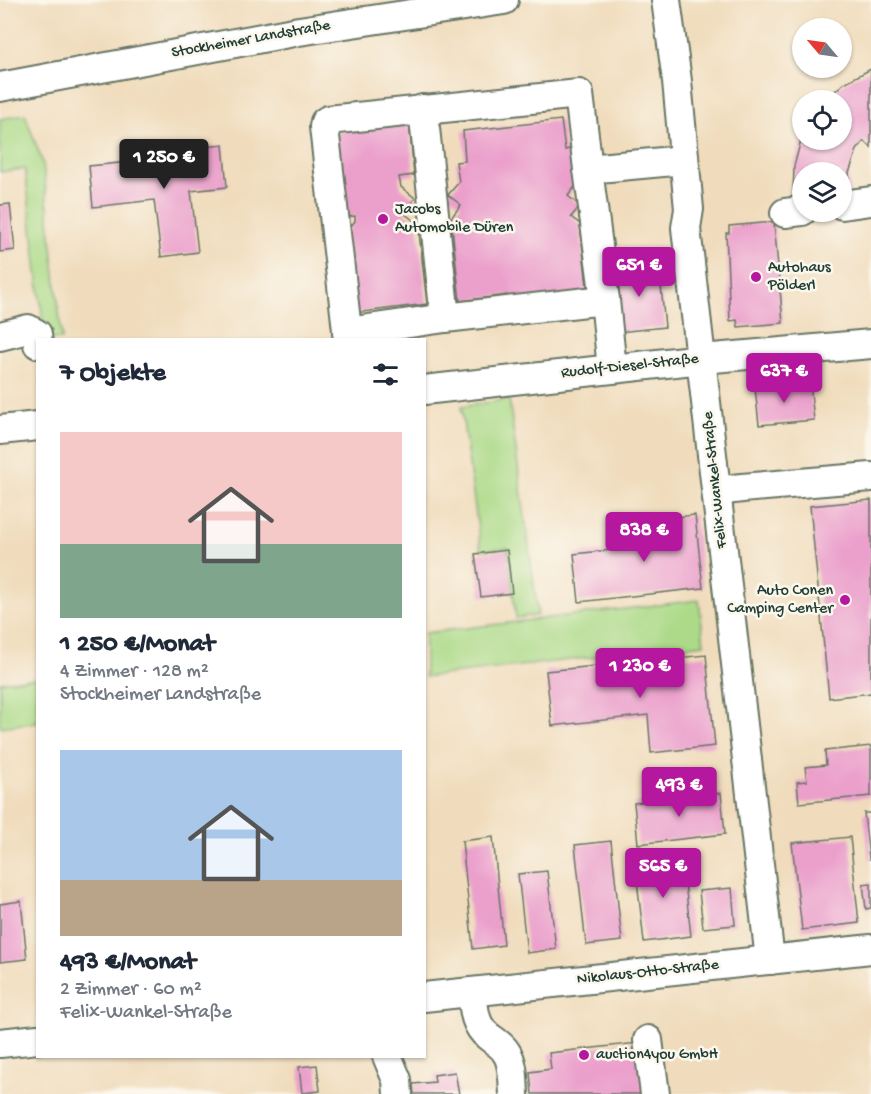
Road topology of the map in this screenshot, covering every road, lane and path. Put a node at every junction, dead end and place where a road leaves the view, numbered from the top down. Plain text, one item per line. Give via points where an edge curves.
1 (504, 0) edge
2 (666, 0) edge
3 (0, 87) edge
4 (423, 109) junction
5 (684, 160) junction
6 (588, 169) junction
7 (871, 201) edge
8 (852, 204) edge
9 (605, 300) junction
10 (445, 318) junction
11 (348, 335) edge
12 (0, 336) edge
13 (37, 338) edge
14 (871, 344) edge
15 (702, 359) junction
16 (612, 369) junction
17 (426, 390) edge
18 (36, 426) edge
19 (0, 430) edge
20 (871, 477) edge
21 (717, 491) junction
22 (871, 950) edge
23 (770, 960) junction
24 (472, 992) junction
25 (426, 997) edge
26 (36, 1040) edge
27 (648, 1040) dead end
28 (0, 1043) edge
29 (388, 1058) edge
30 (398, 1094) edge
31 (514, 1094) edge
32 (655, 1094) edge

1 - 3 street, Stockheimer Landstraße via 299,31
2 - 5 street, Felix-Wankel-Straße
4 - 6 street via 579,94
4 - 10 street
4 - 11 street via 325,122
5 - 6 street
5 - 15 street, Felix-Wankel-Straße via 689,209 686,228
6 - 9 street
7 - 8 street
9 - 10 street
9 - 16 street
10 - 11 street
12 - 13 street via 28,329
14 - 15 street, Rudolf-Diesel-Straße
15 - 16 street, Rudolf-Diesel-Straße
15 - 21 street, Felix-Wankel-Straße
16 - 17 street, Rudolf-Diesel-Straße
18 - 19 street
20 - 21 street
21 - 23 street, Felix-Wankel-Straße
22 - 23 street, Nikolaus-Otto-Straße
23 - 24 street, Nikolaus-Otto-Straße
24 - 25 street, Nikolaus-Otto-Straße
24 - 31 street via 478,1024 511,1061
26 - 28 street
27 - 32 street
29 - 30 street

